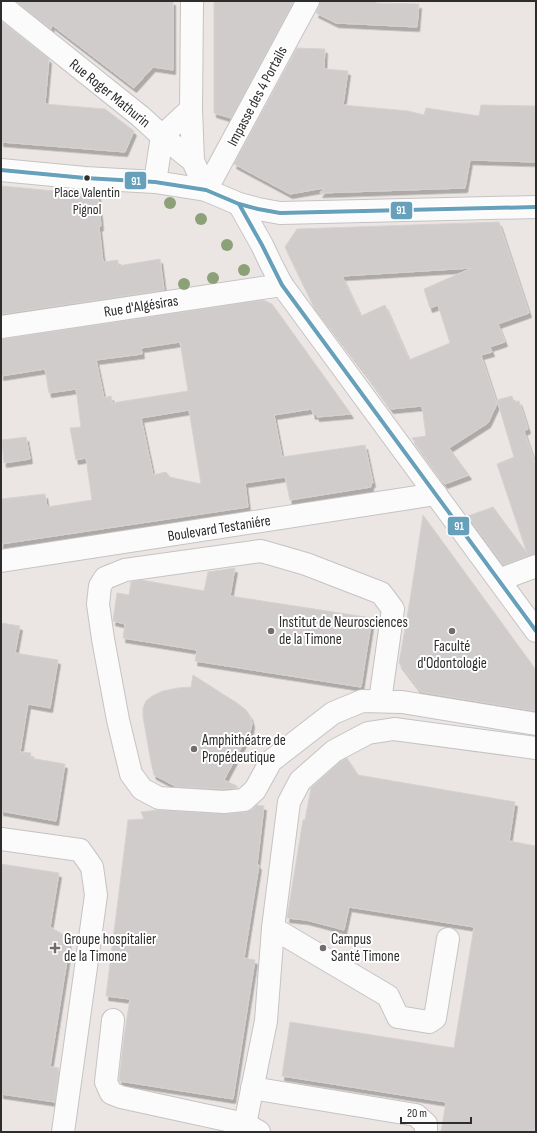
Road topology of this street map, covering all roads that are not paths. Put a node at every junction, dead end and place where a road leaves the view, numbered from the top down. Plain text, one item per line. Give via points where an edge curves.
1 (192, 1) edge
2 (308, 1) edge
3 (1, 5) edge
4 (190, 109) junction
5 (162, 136) junction
6 (193, 162) junction
7 (1, 170) edge
8 (155, 182) junction
9 (206, 190) junction
10 (239, 204) junction
11 (536, 207) edge
12 (282, 285) junction
13 (1, 327) edge
14 (436, 494) junction
15 (1, 561) edge
16 (536, 566) edge
17 (499, 580) junction
18 (536, 631) edge
19 (380, 701) junction
20 (536, 724) edge
21 (536, 748) edge
22 (1, 839) edge
23 (273, 928) junction
24 (448, 939) dead end
25 (113, 1020) dead end
26 (252, 1088) junction
27 (246, 1129) edge
28 (63, 1132) edge
29 (426, 1132) edge

1 - 4 street
2 - 9 street, Impasse des 4 Portails
3 - 5 street, Rue Roger Mathurin
4 - 5 street
4 - 6 street
5 - 6 street, Rue Roger Mathurin
5 - 8 street
6 - 9 street, Rue Roger Mathurin
7 - 8 street
8 - 9 street
9 - 10 street
10 - 11 street via 280,213
10 - 12 street
12 - 13 street, Rue d'Algésiras
12 - 14 street
14 - 15 street, Boulevard Testaniére
14 - 17 street
16 - 17 street
17 - 18 street
19 - 19 street via 362,701 334,712 271,761 254,790 244,800 224,802 159,798 142,789 131,774 103,639 98,604 100,586 105,578 125,570 261,551 306,564 381,593 393,609
19 - 20 street via 402,702
21 - 23 street via 394,729 368,733 334,751 300,781 289,802
22 - 28 street via 80,850 92,867 96,895
23 - 24 street via 388,996 398,1017 429,1022 435,1018
23 - 26 street via 266,1021
25 - 27 street via 106,1082 111,1093
26 - 27 street
26 - 29 street via 416,1115 426,1124

